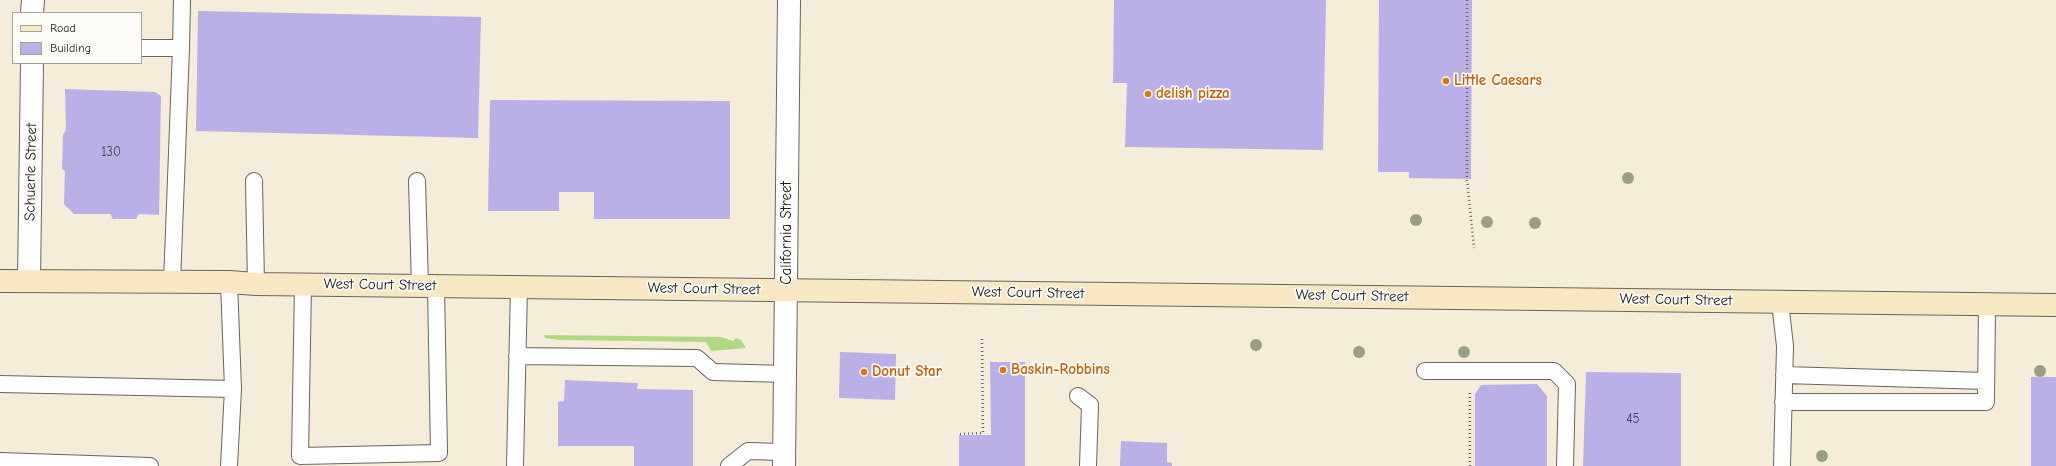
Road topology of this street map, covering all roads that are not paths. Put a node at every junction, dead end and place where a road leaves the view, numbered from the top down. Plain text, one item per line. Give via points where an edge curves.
1 (33, 0) edge
2 (182, 0) edge
3 (789, 0) edge
4 (32, 12) edge
5 (142, 48) edge
6 (181, 48) junction
7 (32, 64) edge
8 (254, 181) dead end
9 (416, 181) dead end
10 (0, 281) edge
11 (29, 281) junction
12 (229, 282) junction
13 (172, 283) junction
14 (256, 284) junction
15 (303, 285) junction
16 (428, 286) junction
17 (519, 287) junction
18 (787, 290) junction
19 (1780, 302) junction
20 (1987, 304) junction
21 (2056, 305) edge
22 (518, 356) junction
23 (1425, 372) dead end
24 (786, 374) junction
25 (1784, 375) junction
26 (1986, 381) junction
27 (0, 384) edge
28 (233, 389) junction
29 (1078, 396) dead end
30 (1783, 402) junction
31 (784, 459) edge
32 (426, 460) edge
33 (3, 462) edge
34 (150, 466) edge
35 (229, 466) edge
36 (515, 466) edge
37 (729, 466) edge
38 (1088, 466) edge
39 (1564, 466) edge
40 (1782, 466) edge

1 - 4 street
2 - 6 lane
3 - 18 street, California Street
5 - 6 lane
6 - 13 lane
7 - 11 street, Schuerle Street
8 - 14 lane
9 - 16 lane
10 - 11 street, West Court Street
11 - 13 street, West Court Street
12 - 13 street, West Court Street
12 - 14 street, West Court Street
12 - 28 lane
14 - 15 street, West Court Street
15 - 16 street, West Court Street
15 - 32 lane via 300,456
16 - 17 street, West Court Street
16 - 32 lane via 439,453
17 - 18 street, West Court Street
17 - 22 lane
18 - 19 street, West Court Street
18 - 24 street, California Street
19 - 20 street, West Court Street
19 - 25 lane via 1785,346
20 - 21 street, West Court Street
20 - 26 lane
22 - 24 lane via 697,358 713,372
22 - 36 lane
23 - 39 lane via 1554,372 1567,384
24 - 31 street, California Street
25 - 26 lane
25 - 30 lane
26 - 30 lane via 1986,402
27 - 28 lane
28 - 35 lane
29 - 38 lane via 1090,405
30 - 40 lane
31 - 37 lane via 748,451
33 - 34 lane

